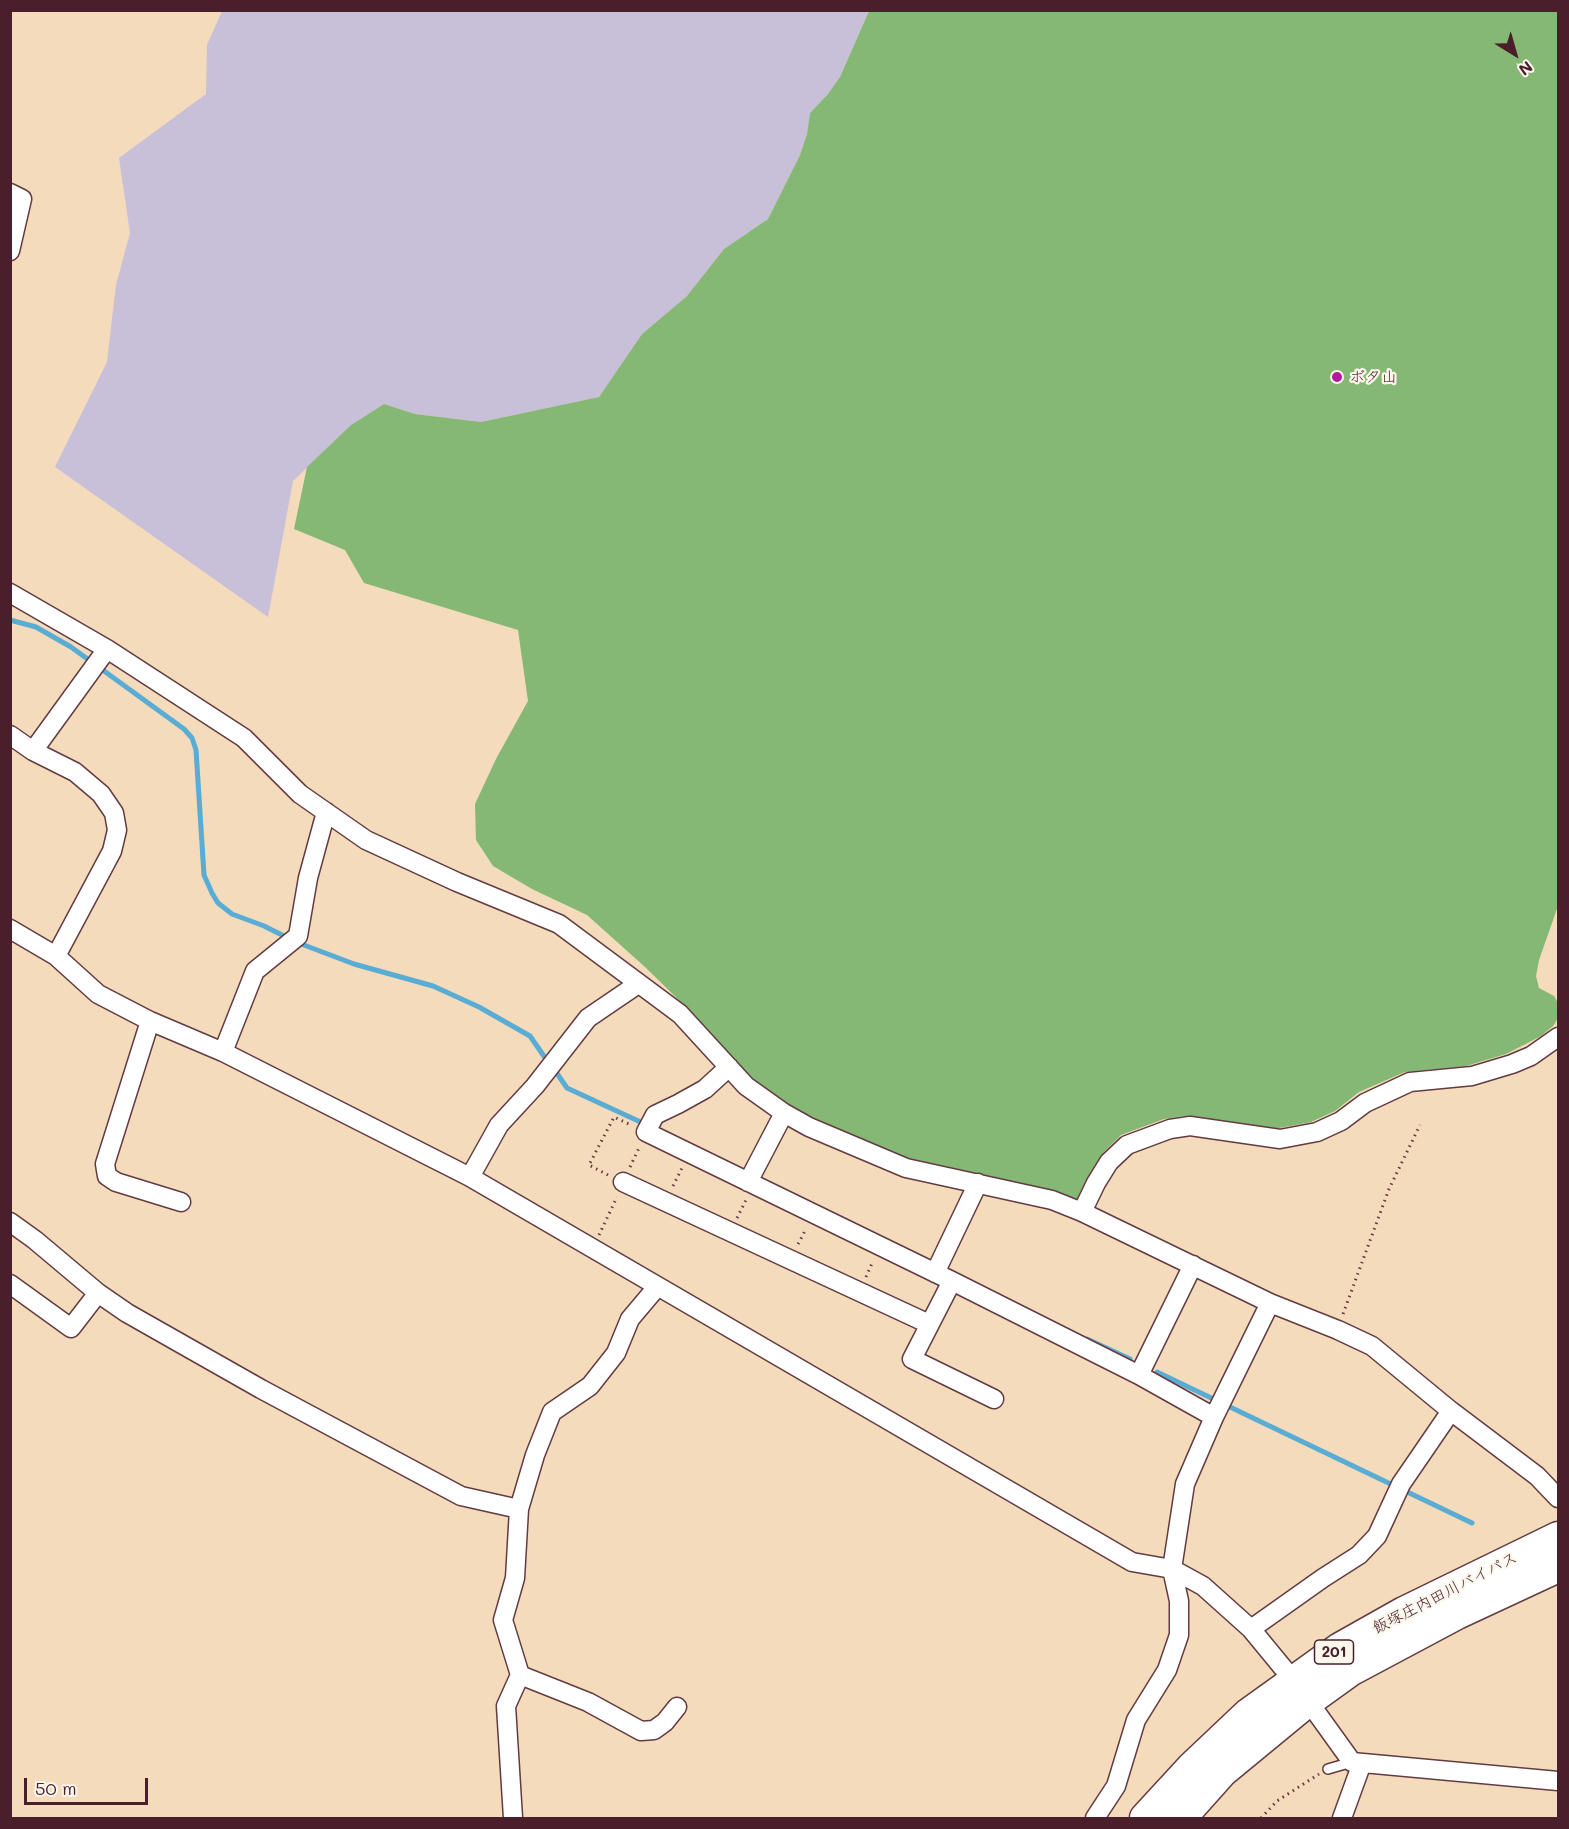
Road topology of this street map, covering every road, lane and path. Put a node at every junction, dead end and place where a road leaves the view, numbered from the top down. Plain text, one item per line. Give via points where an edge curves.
1 (10, 193) edge
2 (10, 250) edge
3 (10, 593) edge
4 (99, 660) junction
5 (10, 735) edge
6 (33, 751) junction
7 (326, 812) junction
8 (10, 929) edge
9 (56, 956) junction
10 (638, 984) junction
11 (150, 1021) junction
12 (1558, 1037) edge
13 (223, 1052) junction
14 (729, 1067) junction
15 (784, 1113) junction
16 (1420, 1125) dead end
17 (649, 1126) junction
18 (689, 1153) junction
19 (470, 1177) junction
20 (752, 1179) junction
21 (623, 1182) junction
22 (978, 1183) junction
23 (182, 1202) dead end
24 (665, 1202) junction
25 (1082, 1212) junction
26 (814, 1214) junction
27 (10, 1222) edge
28 (730, 1232) junction
29 (880, 1246) junction
30 (592, 1249) junction
31 (790, 1260) junction
32 (1193, 1265) junction
33 (942, 1273) junction
34 (10, 1284) edge
35 (657, 1287) junction
36 (859, 1292) junction
37 (98, 1293) junction
38 (1270, 1303) junction
39 (929, 1324) junction
40 (1338, 1330) junction
41 (1138, 1375) junction
42 (994, 1399) dead end
43 (1218, 1408) junction
44 (1451, 1411) junction
45 (1558, 1498) edge
46 (519, 1509) junction
47 (1558, 1537) edge
48 (1558, 1567) edge
49 (1172, 1569) junction
50 (1251, 1629) junction
51 (520, 1675) junction
52 (1300, 1691) junction
53 (677, 1707) dead end
54 (1357, 1762) junction
55 (1328, 1769) joint
56 (1558, 1780) edge
57 (513, 1818) edge
58 (1095, 1818) edge
59 (1145, 1818) edge
60 (1181, 1818) edge
61 (1261, 1818) edge
62 (1342, 1818) edge

1 - 2 street via 22,199
3 - 4 street
4 - 6 street
4 - 7 street via 244,738 300,794
5 - 6 street
6 - 9 street via 75,772 101,794 114,813 117,830 112,851
7 - 10 street via 366,840 559,924
7 - 13 street via 292,940 255,971
8 - 9 street
9 - 11 street via 98,994
10 - 14 street via 680,1014
10 - 19 street via 588,1018 499,1125
11 - 13 street
11 - 23 street via 105,1164 107,1176
12 - 25 street via 1512,1064 1472,1076 1410,1082 1317,1132 1280,1139 1190,1126 1170,1129 1127,1145 1109,1162
13 - 19 street
14 - 15 street via 746,1086
14 - 17 street via 705,1089 655,1114
15 - 20 street
15 - 22 street via 906,1168
16 - 40 path via 1389,1189
17 - 18 street
17 - 21 path
17 - 21 path via 614,1117 589,1165
18 - 20 street
18 - 24 path
19 - 30 street
20 - 26 street
20 - 28 path
21 - 24 street
21 - 30 path
22 - 25 street via 1052,1200
22 - 33 street
24 - 28 street
25 - 32 street
26 - 29 street
26 - 31 path
27 - 37 street
28 - 31 street
29 - 33 street
29 - 36 path
30 - 35 street
31 - 36 street
32 - 38 street
32 - 41 street
33 - 39 street
33 - 41 street
34 - 37 street via 71,1328
35 - 46 street via 630,1319 616,1353 590,1386 552,1412
35 - 49 street via 1132,1562
36 - 39 street
37 - 46 street via 261,1389 461,1496
38 - 40 street
38 - 43 street
39 - 42 street via 912,1359
40 - 44 street via 1372,1346
41 - 43 street
43 - 49 street via 1185,1484
44 - 45 street via 1537,1476
44 - 50 street via 1398,1489 1377,1536 1359,1555
46 - 51 street via 515,1578 504,1620
47 - 52 highway, 飯塚庄内田川バイパス / 201 via 1404,1612 1340,1648
48 - 52 highway, 飯塚庄内田川バイパス / 201 via 1350,1671
49 - 50 street via 1203,1586
49 - 58 street via 1179,1601 1179,1635 1167,1670 1136,1720 1116,1786
50 - 52 street
51 - 53 street via 588,1702 641,1731 654,1730
51 - 57 street via 506,1706
52 - 54 street
52 - 59 highway, 飯塚庄内田川バイパス / 201 via 1248,1714
52 - 60 highway, 飯塚庄内田川バイパス / 201
54 - 55 lane
54 - 56 street
54 - 62 street
55 - 61 path via 1277,1801

